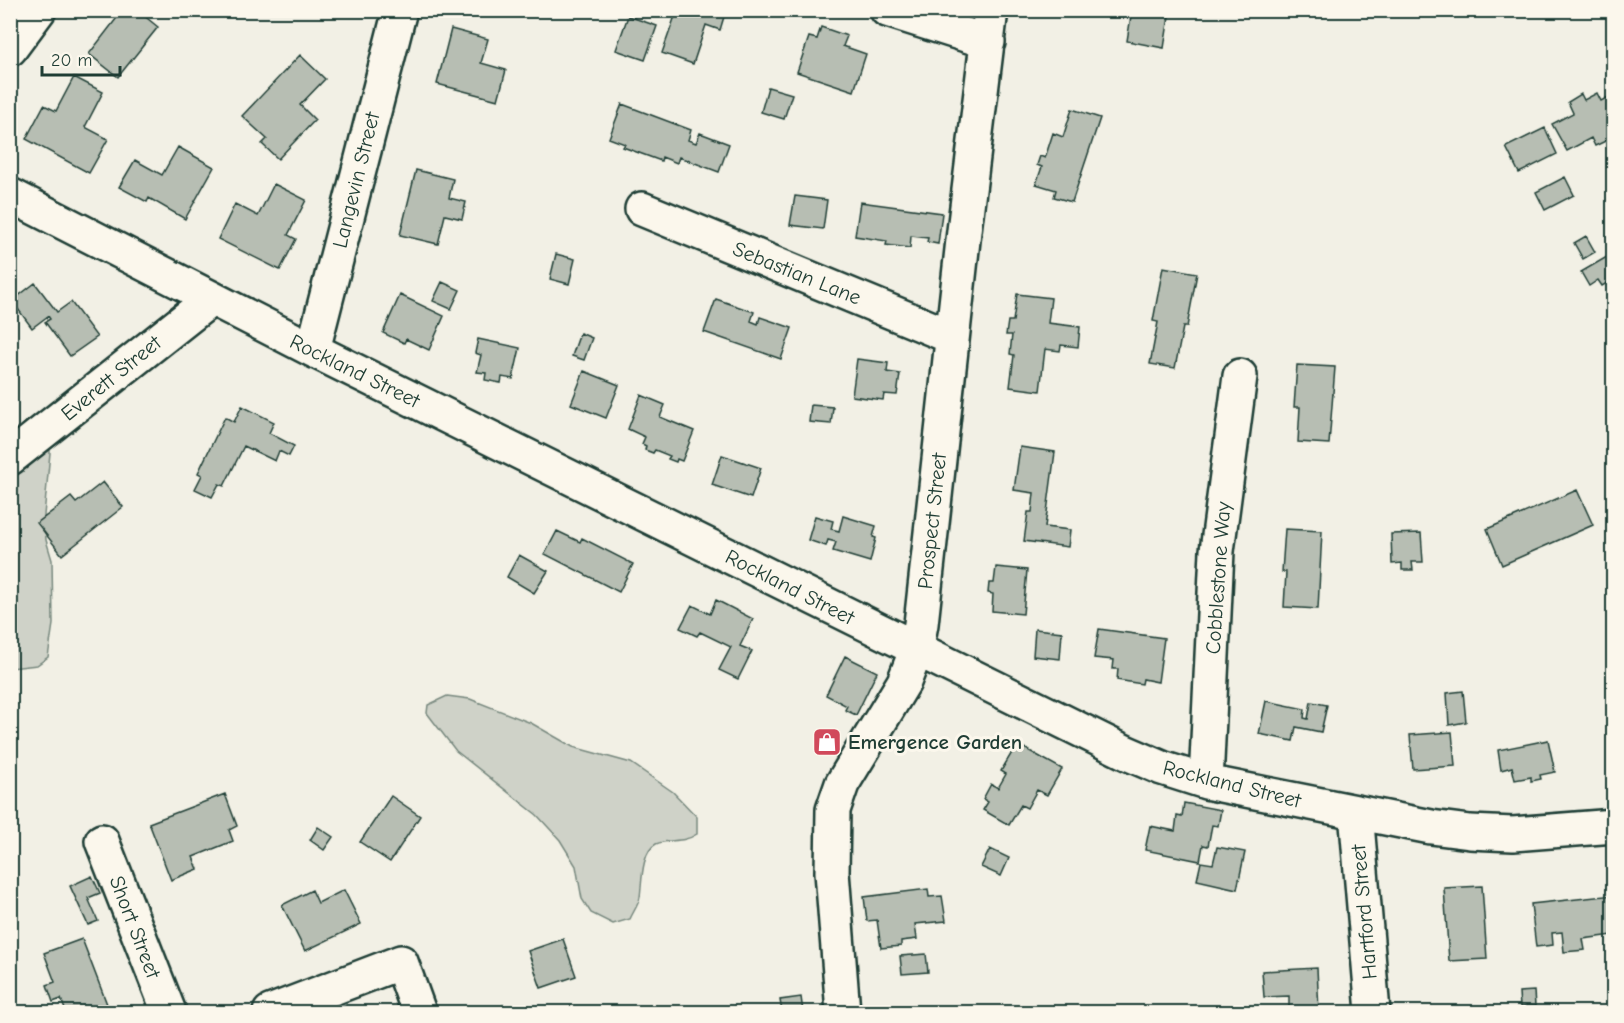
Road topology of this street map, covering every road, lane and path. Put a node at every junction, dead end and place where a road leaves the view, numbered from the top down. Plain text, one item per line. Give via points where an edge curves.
1 (39, 10) edge
2 (400, 10) edge
3 (887, 10) edge
4 (991, 10) edge
5 (988, 42) junction
6 (10, 49) edge
7 (10, 195) edge
8 (642, 209) dead end
9 (211, 299) junction
10 (952, 337) junction
11 (313, 350) junction
12 (1240, 376) dead end
13 (10, 458) edge
14 (916, 651) junction
15 (1206, 782) junction
16 (1356, 812) junction
17 (1614, 826) edge
18 (102, 841) dead end
19 (169, 1012) edge
20 (270, 1012) edge
21 (418, 1012) edge
22 (843, 1012) edge
23 (1373, 1012) edge

1 - 6 street
2 - 11 street, Langevin Street
3 - 5 street
4 - 5 street, Prospect Street
5 - 10 street, Prospect Street
7 - 9 street, Rockland Street
8 - 10 street, Sebastian Lane
9 - 11 street, Rockland Street
9 - 13 street, Everett Street
10 - 14 street, Prospect Street
11 - 14 street, Rockland Street
12 - 15 street, Cobblestone Way via 1217,551
14 - 15 street, Rockland Street via 1127,753
14 - 22 street, Prospect Street via 904,682 842,784 832,810 832,872
15 - 16 street, Rockland Street
16 - 17 street, Rockland Street via 1470,832 1513,834
16 - 23 street, Hartford Street
18 - 19 street, Short Street
20 - 21 street via 401,962

